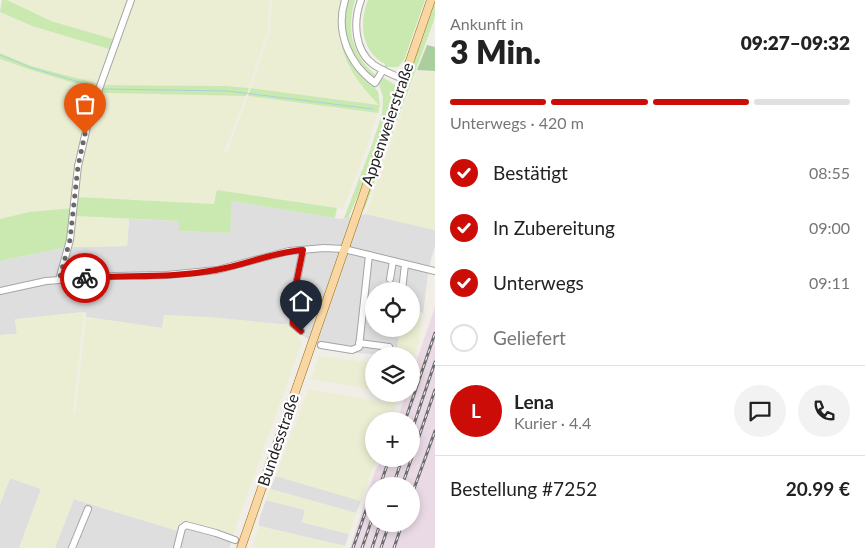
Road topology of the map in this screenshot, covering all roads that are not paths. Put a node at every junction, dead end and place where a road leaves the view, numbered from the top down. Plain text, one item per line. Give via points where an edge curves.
1 (132, 0) edge
2 (345, 0) edge
3 (361, 0) edge
4 (431, 0) edge
5 (383, 70) junction
6 (403, 79) junction
7 (344, 249) junction
8 (303, 250) junction
9 (369, 255) junction
10 (392, 261) junction
11 (405, 264) junction
12 (435, 271) edge
13 (390, 279) dead end
14 (59, 280) junction
15 (403, 282) edge
16 (0, 290) edge
17 (301, 331) dead end
18 (315, 331) joint
19 (359, 343) junction
20 (321, 345) dead end
21 (389, 347) dead end
22 (88, 509) dead end
23 (235, 540) dead end
24 (72, 548) edge
25 (176, 548) edge
26 (241, 548) edge

1 - 14 street via 90,114 78,166 70,240
2 - 5 street via 342,26 349,54 358,68 375,83
3 - 5 street via 356,34 366,57
4 - 6 main road, Appenweierstraße
5 - 6 street
6 - 7 main road, Appenweierstraße
7 - 8 street
7 - 9 street
7 - 18 main road, Appenweierstraße
8 - 14 street via 217,270
8 - 17 street via 292,311 293,324
9 - 10 street
9 - 19 street
10 - 11 street
10 - 13 street
11 - 12 street
11 - 15 street
14 - 16 street
18 - 26 main road, Bundesstraße
19 - 20 street via 359,347 352,350
19 - 21 street
22 - 24 street
23 - 25 street via 186,525

